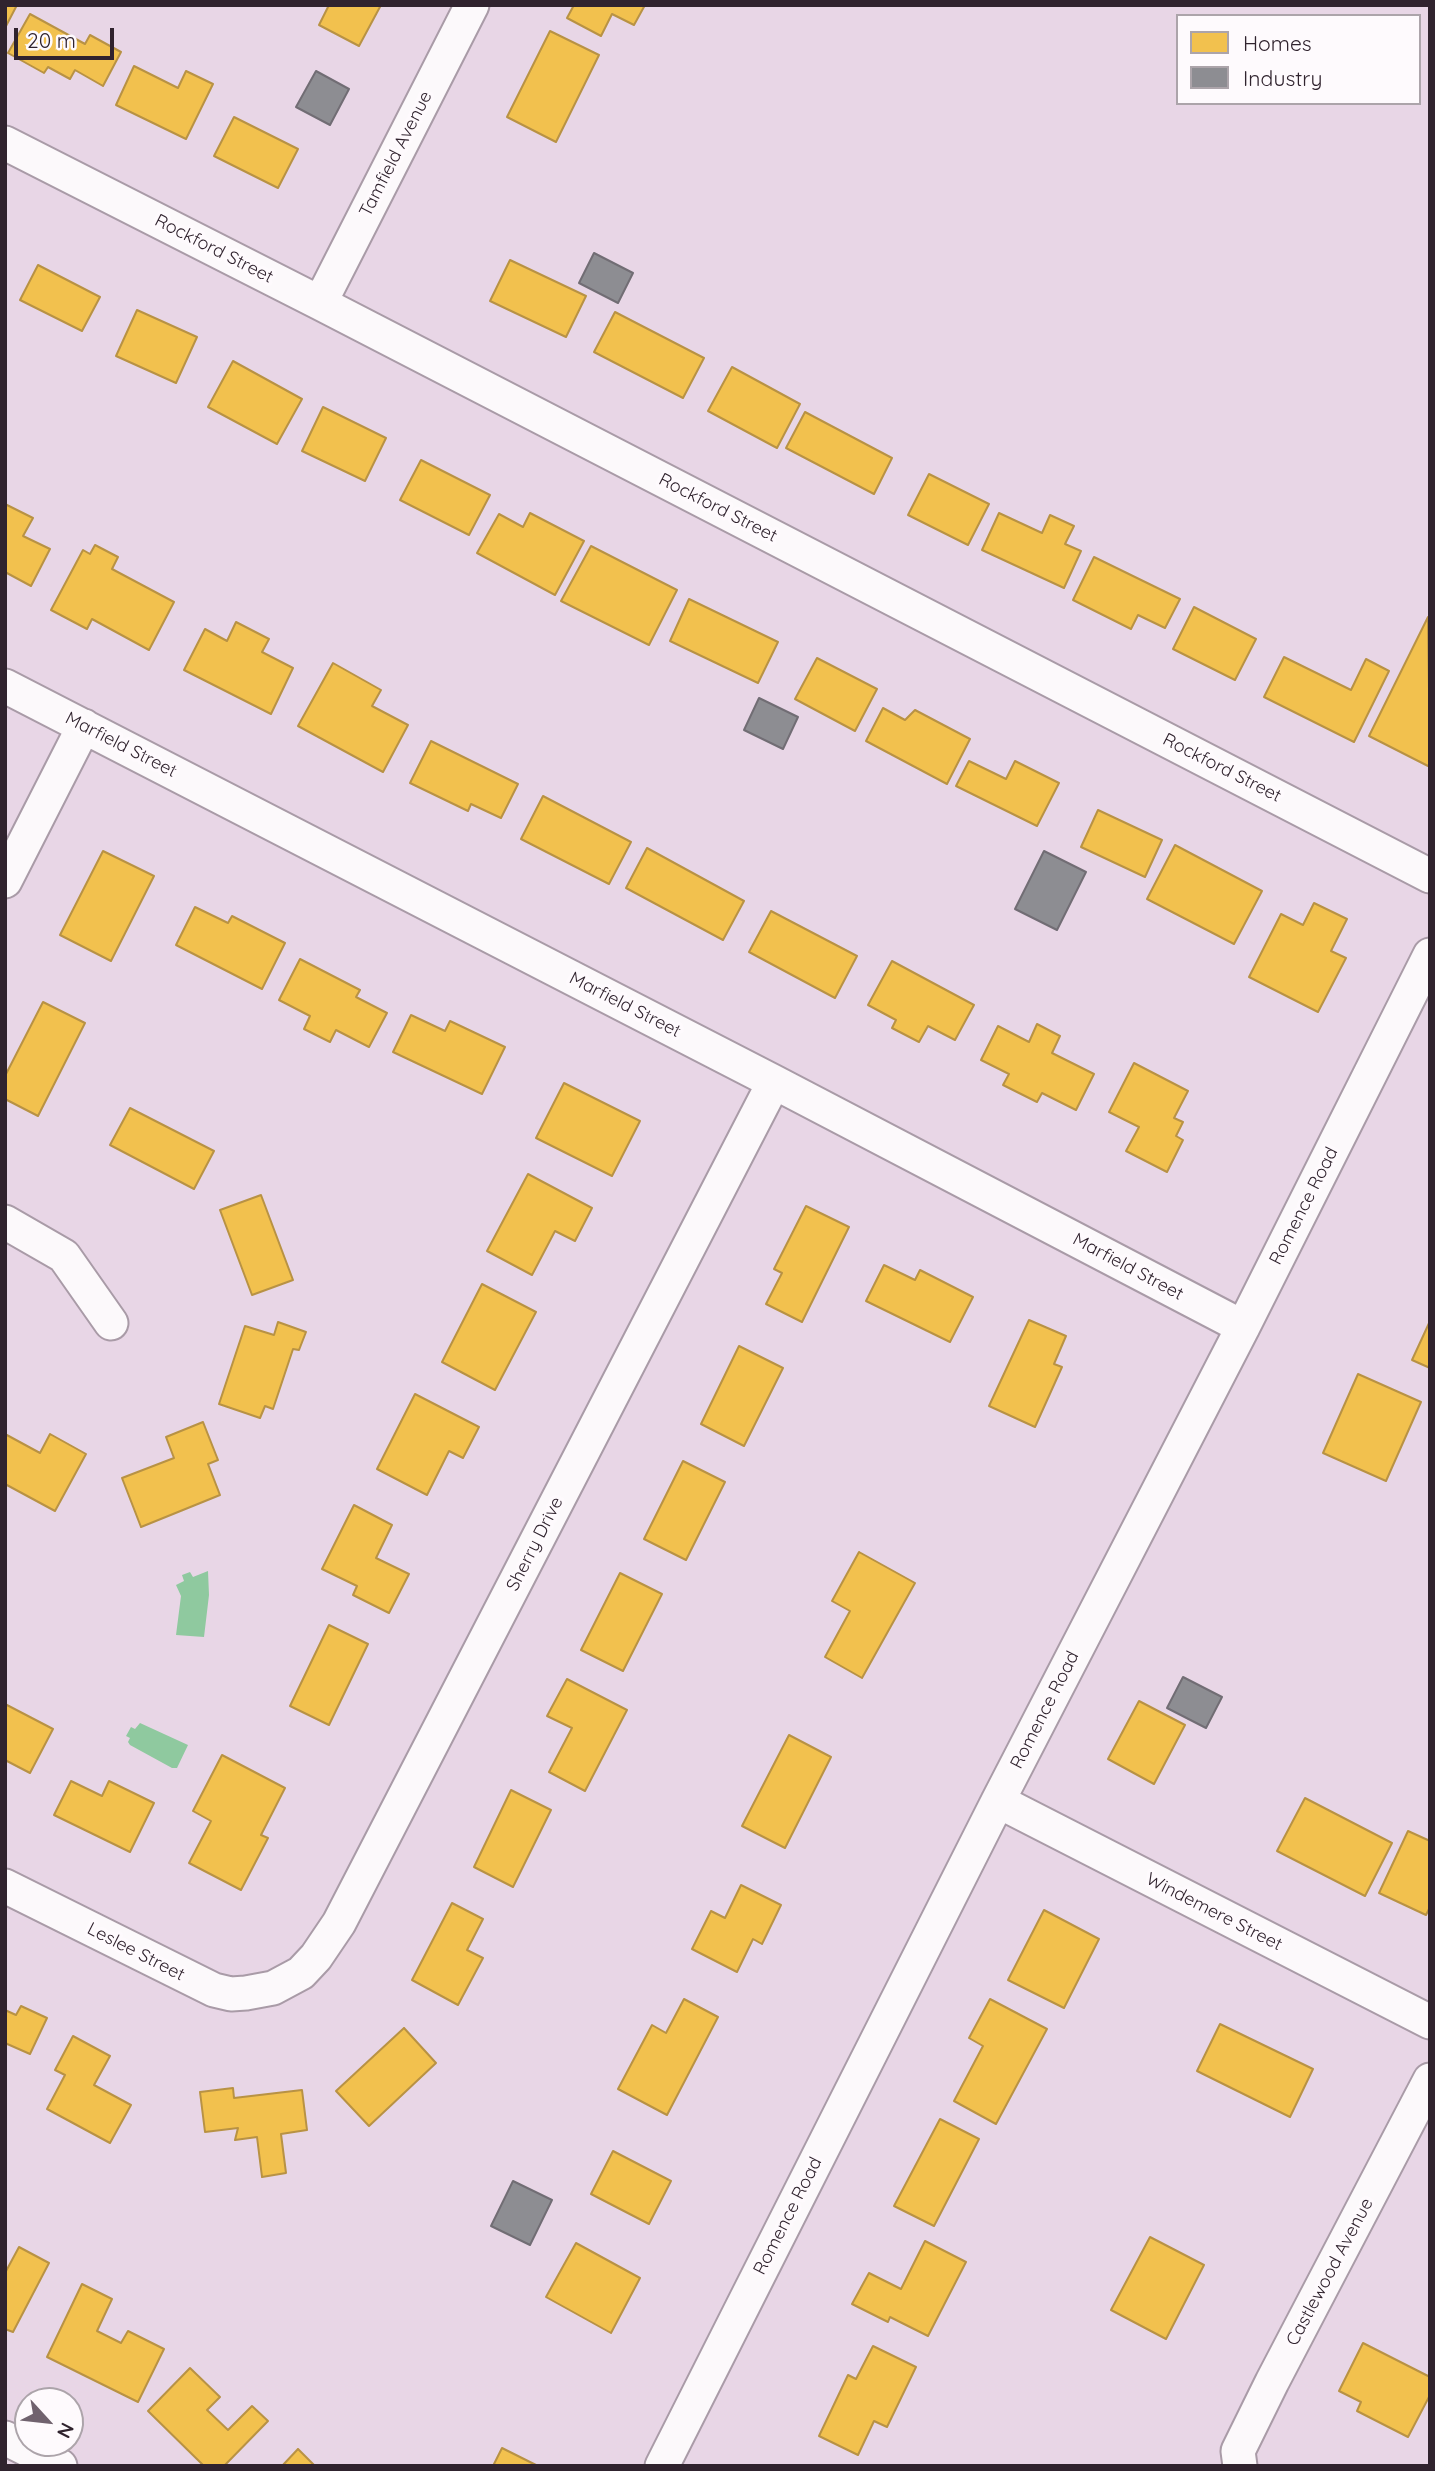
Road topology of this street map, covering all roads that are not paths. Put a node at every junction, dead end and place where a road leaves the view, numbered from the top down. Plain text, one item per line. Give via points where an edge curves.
1 (472, 5) edge
2 (5, 143) edge
3 (320, 303) junction
4 (5, 686) edge
5 (84, 726) junction
6 (1430, 876) edge
7 (5, 881) edge
8 (1430, 955) edge
9 (774, 1082) junction
10 (5, 1222) edge
11 (111, 1323) dead end
12 (1242, 1327) junction
13 (998, 1801) junction
14 (5, 1886) edge
15 (273, 1988) joint
16 (1430, 2022) edge
17 (1430, 2080) edge
18 (5, 2438) edge
19 (60, 2466) edge
20 (662, 2466) edge
21 (1240, 2466) edge

1 - 3 street, Tamfield Avenue
2 - 3 street, Rockford Street
3 - 6 street, Rockford Street
4 - 5 street, Marfield Street
5 - 7 street
5 - 9 street, Marfield Street
8 - 12 street, Romence Road
9 - 12 street, Marfield Street
9 - 15 street, Sherry Drive via 339,1923 301,1973
10 - 11 street via 64,1256
12 - 13 street, Romence Road
13 - 16 street, Windemere Street
13 - 20 street, Romence Road
14 - 15 street, Leslee Street via 214,1990 231,1994
17 - 21 street, Castlewood Avenue via 1238,2451
18 - 19 street

